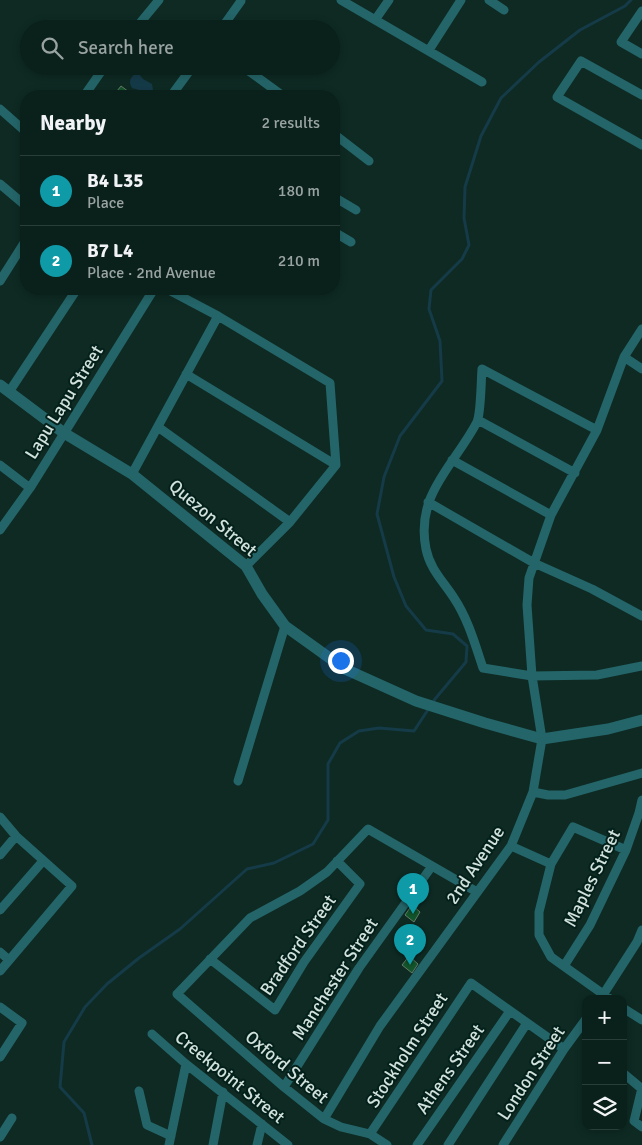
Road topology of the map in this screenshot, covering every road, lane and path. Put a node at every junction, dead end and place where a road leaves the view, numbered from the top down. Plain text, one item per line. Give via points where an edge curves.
1 (159, 0) edge
2 (341, 0) edge
3 (389, 0) edge
4 (461, 0) edge
5 (489, 0) edge
6 (241, 2) dead end
7 (504, 10) dead end
8 (642, 11) edge
9 (142, 20) edge
10 (228, 20) edge
11 (375, 20) junction
12 (428, 50) junction
13 (642, 54) edge
14 (99, 75) edge
15 (186, 75) edge
16 (254, 75) edge
17 (482, 82) dead end
18 (88, 90) edge
19 (175, 90) edge
20 (275, 90) edge
21 (642, 94) edge
22 (0, 108) edge
23 (20, 126) edge
24 (340, 139) edge
25 (642, 145) edge
26 (369, 161) dead end
27 (0, 184) edge
28 (20, 201) edge
29 (340, 201) edge
30 (356, 210) dead end
31 (340, 236) edge
32 (351, 242) dead end
33 (20, 248) edge
34 (2, 274) edge
35 (73, 295) edge
36 (150, 295) edge
37 (179, 295) edge
38 (218, 316) junction
39 (642, 329) edge
40 (624, 357) junction
41 (642, 369) edge
42 (186, 374) junction
43 (4, 389) edge
44 (478, 420) junction
45 (158, 427) junction
46 (597, 430) junction
47 (64, 433) junction
48 (452, 460) junction
49 (0, 465) edge
50 (336, 465) junction
51 (574, 473) junction
52 (132, 474) junction
53 (30, 488) junction
54 (428, 502) junction
55 (552, 515) junction
56 (290, 522) junction
57 (0, 530) edge
58 (534, 563) junction
59 (246, 566) junction
60 (642, 616) edge
61 (285, 626) junction
62 (642, 666) edge
63 (532, 676) junction
64 (642, 720) edge
65 (542, 739) junction
66 (642, 773) edge
67 (238, 781) dead end
68 (533, 792) junction
69 (642, 800) edge
70 (0, 817) edge
71 (16, 836) junction
72 (511, 846) junction
73 (626, 850) junction
74 (0, 854) edge
75 (43, 861) junction
76 (337, 861) junction
77 (552, 864) junction
78 (432, 866) junction
79 (477, 892) junction
80 (0, 910) edge
81 (642, 930) edge
82 (0, 952) edge
83 (210, 959) junction
84 (9, 960) junction
85 (564, 966) junction
86 (0, 971) edge
87 (601, 995) edge
88 (605, 995) edge
89 (0, 1007) edge
90 (510, 1011) junction
91 (627, 1011) edge
92 (642, 1020) edge
93 (527, 1023) junction
94 (582, 1024) edge
95 (152, 1034) dead end
96 (564, 1049) junction
97 (0, 1057) edge
98 (186, 1064) junction
99 (627, 1076) edge
100 (284, 1087) junction
101 (642, 1088) edge
102 (139, 1092) dead end
103 (223, 1092) junction
104 (12, 1118) dead end
105 (324, 1119) junction
106 (262, 1124) junction
107 (638, 1124) edge
108 (370, 1134) junction
109 (0, 1137) edge
110 (170, 1141) edge
111 (213, 1145) edge
112 (257, 1145) edge
113 (288, 1145) edge
114 (388, 1145) edge
115 (417, 1145) edge
116 (448, 1145) edge
117 (503, 1145) edge

1 - 9 street
2 - 11 street
3 - 11 street
4 - 12 street
5 - 7 street
6 - 10 street
8 - 13 street via 622,42
11 - 12 street
12 - 17 street
14 - 18 street
15 - 19 street
16 - 20 street
21 - 25 street via 581,61 557,96
22 - 23 street
24 - 26 street
27 - 28 street
29 - 30 street
31 - 32 street
33 - 34 street
35 - 43 street
36 - 47 street, Lapu Lapu Street
37 - 38 street
38 - 42 street
38 - 50 street via 330,383
39 - 40 street, 2nd Avenue
40 - 41 street
40 - 46 street, 2nd Avenue
42 - 45 street
42 - 50 street
43 - 47 street, Quezon Street
44 - 46 street via 482,370
44 - 48 street
44 - 51 street
45 - 52 street
45 - 56 street
46 - 51 street, 2nd Avenue
47 - 52 street, Quezon Street
47 - 53 street, Lapu Lapu Street
48 - 54 street
48 - 55 street
49 - 53 street
50 - 56 street
51 - 55 street, 2nd Avenue
52 - 59 street, Quezon Street
53 - 57 street, Lapu Lapu Street
54 - 58 street
54 - 63 street via 424,528 426,550 433,569 454,598 470,629 483,668
55 - 58 street, 2nd Avenue
56 - 59 street
58 - 60 street
58 - 63 street, 2nd Avenue via 527,605
59 - 61 street, Quezon Street
61 - 65 street, Quezon Street via 345,669 416,701
61 - 67 street
62 - 63 street via 597,675
63 - 65 street, 2nd Avenue
64 - 65 street
65 - 68 street, 2nd Avenue
66 - 68 street via 565,794
68 - 72 street, 2nd Avenue
69 - 73 street, Maples Street
70 - 71 street
71 - 74 street
71 - 75 street
72 - 77 street
72 - 79 street, 2nd Avenue
73 - 77 street via 573,827
73 - 85 street, Maples Street via 590,925
75 - 80 street
75 - 84 street via 72,886
76 - 78 street via 368,829
76 - 83 street via 300,892 250,918
76 - 83 street, Bradford Street via 360,884 304,962 275,1010
77 - 85 street via 539,912 539,935 551,957
78 - 79 street
78 - 100 street, Manchester Street via 359,968
79 - 105 street, 2nd Avenue via 380,1026
81 - 88 street
82 - 84 street
83 - 100 street, Oxford Street via 177,994
84 - 86 street
85 - 87 street
89 - 97 street via 22,1023
90 - 93 street
90 - 108 street, Stockholm Street via 470,983
90 - 115 street, Athens Street
91 - 92 street
93 - 96 street
93 - 116 street
94 - 96 street, London Street
95 - 98 street, Creekpoint Street
96 - 117 street, London Street
98 - 103 street, Creekpoint Street
98 - 110 street
99 - 101 street
100 - 105 street, Oxford Street
101 - 107 street
102 - 110 street via 147,1125
103 - 106 street, Creekpoint Street
103 - 111 street
104 - 109 street
105 - 108 street, Oxford Street
106 - 112 street
106 - 113 street, Creekpoint Street
108 - 114 street, Oxford Street

